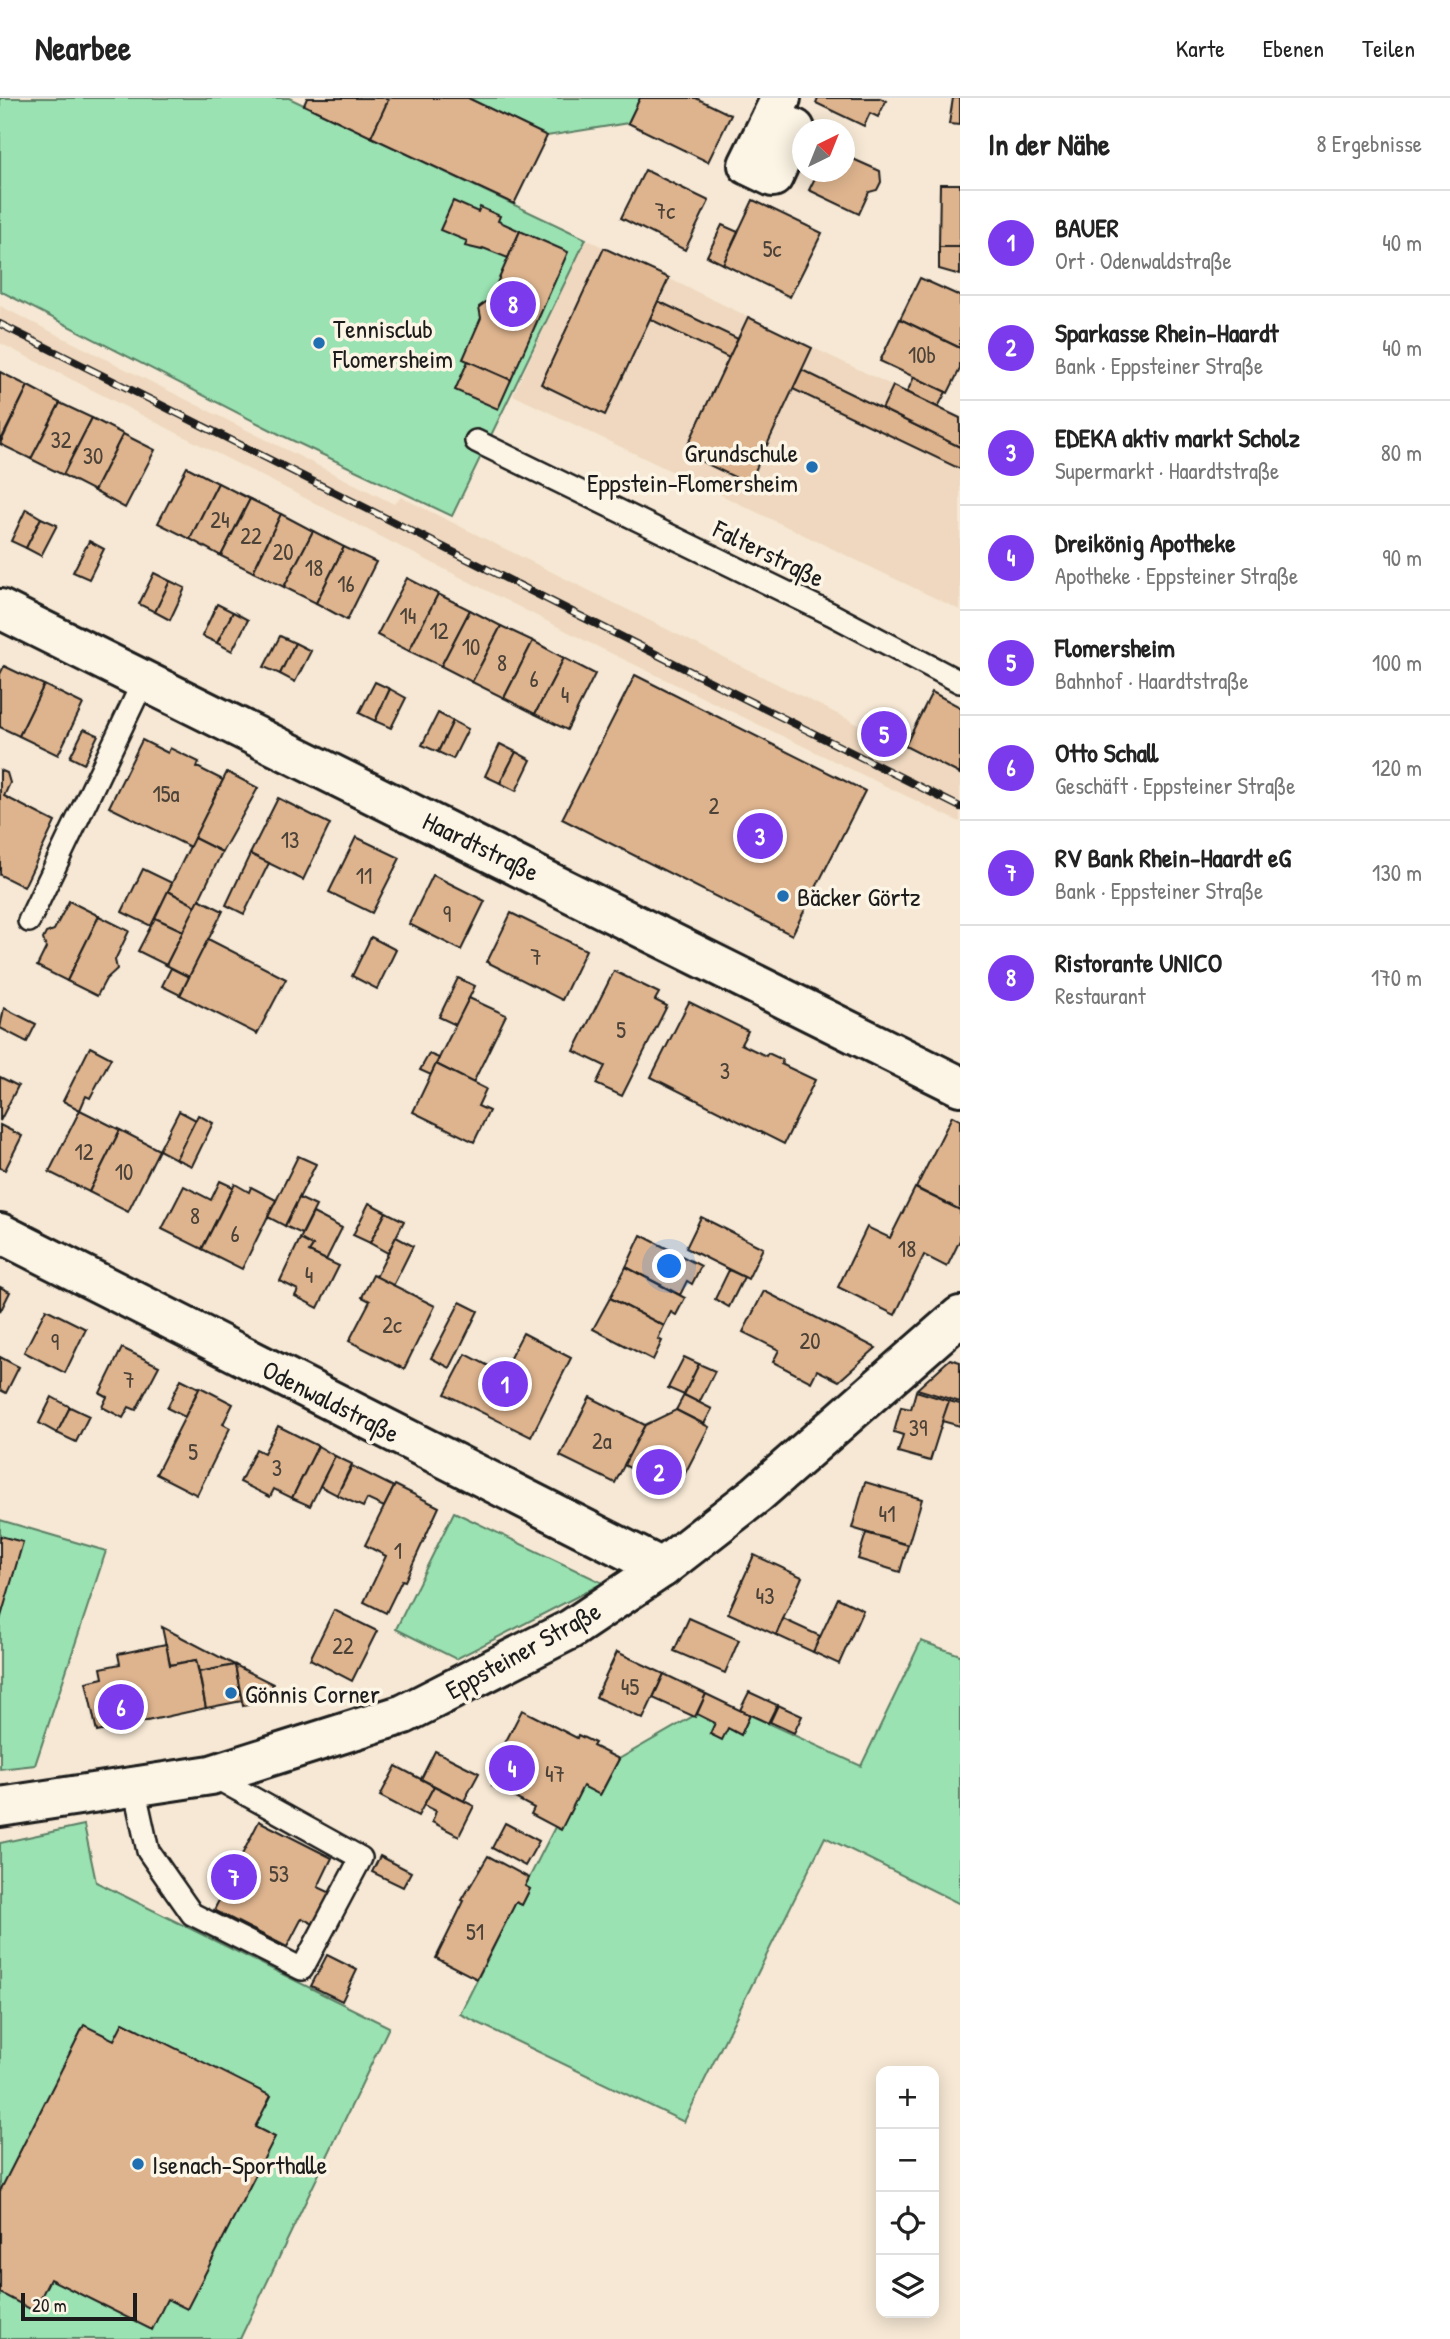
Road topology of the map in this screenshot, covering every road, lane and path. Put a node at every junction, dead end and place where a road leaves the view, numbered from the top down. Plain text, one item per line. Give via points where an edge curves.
1 (476, 441) dead end
2 (0, 609) edge
3 (144, 680) junction
4 (960, 682) edge
5 (29, 921) dead end
6 (960, 1086) edge
7 (0, 1234) edge
8 (960, 1317) edge
9 (662, 1568) junction
10 (211, 1775) junction
11 (134, 1787) junction
12 (0, 1807) edge

1 - 4 lane, Falterstraße
2 - 3 street, Haardtstraße
3 - 5 lane
3 - 6 street, Haardtstraße
7 - 9 street, Odenwaldstraße
8 - 9 street, Eppsteiner Straße via 757,1494
9 - 10 street, Eppsteiner Straße via 571,1629 404,1714
10 - 11 street, Eppsteiner Straße
10 - 11 lane via 360,1858 302,1969 192,1914 148,1851
11 - 12 street, Eppsteiner Straße

